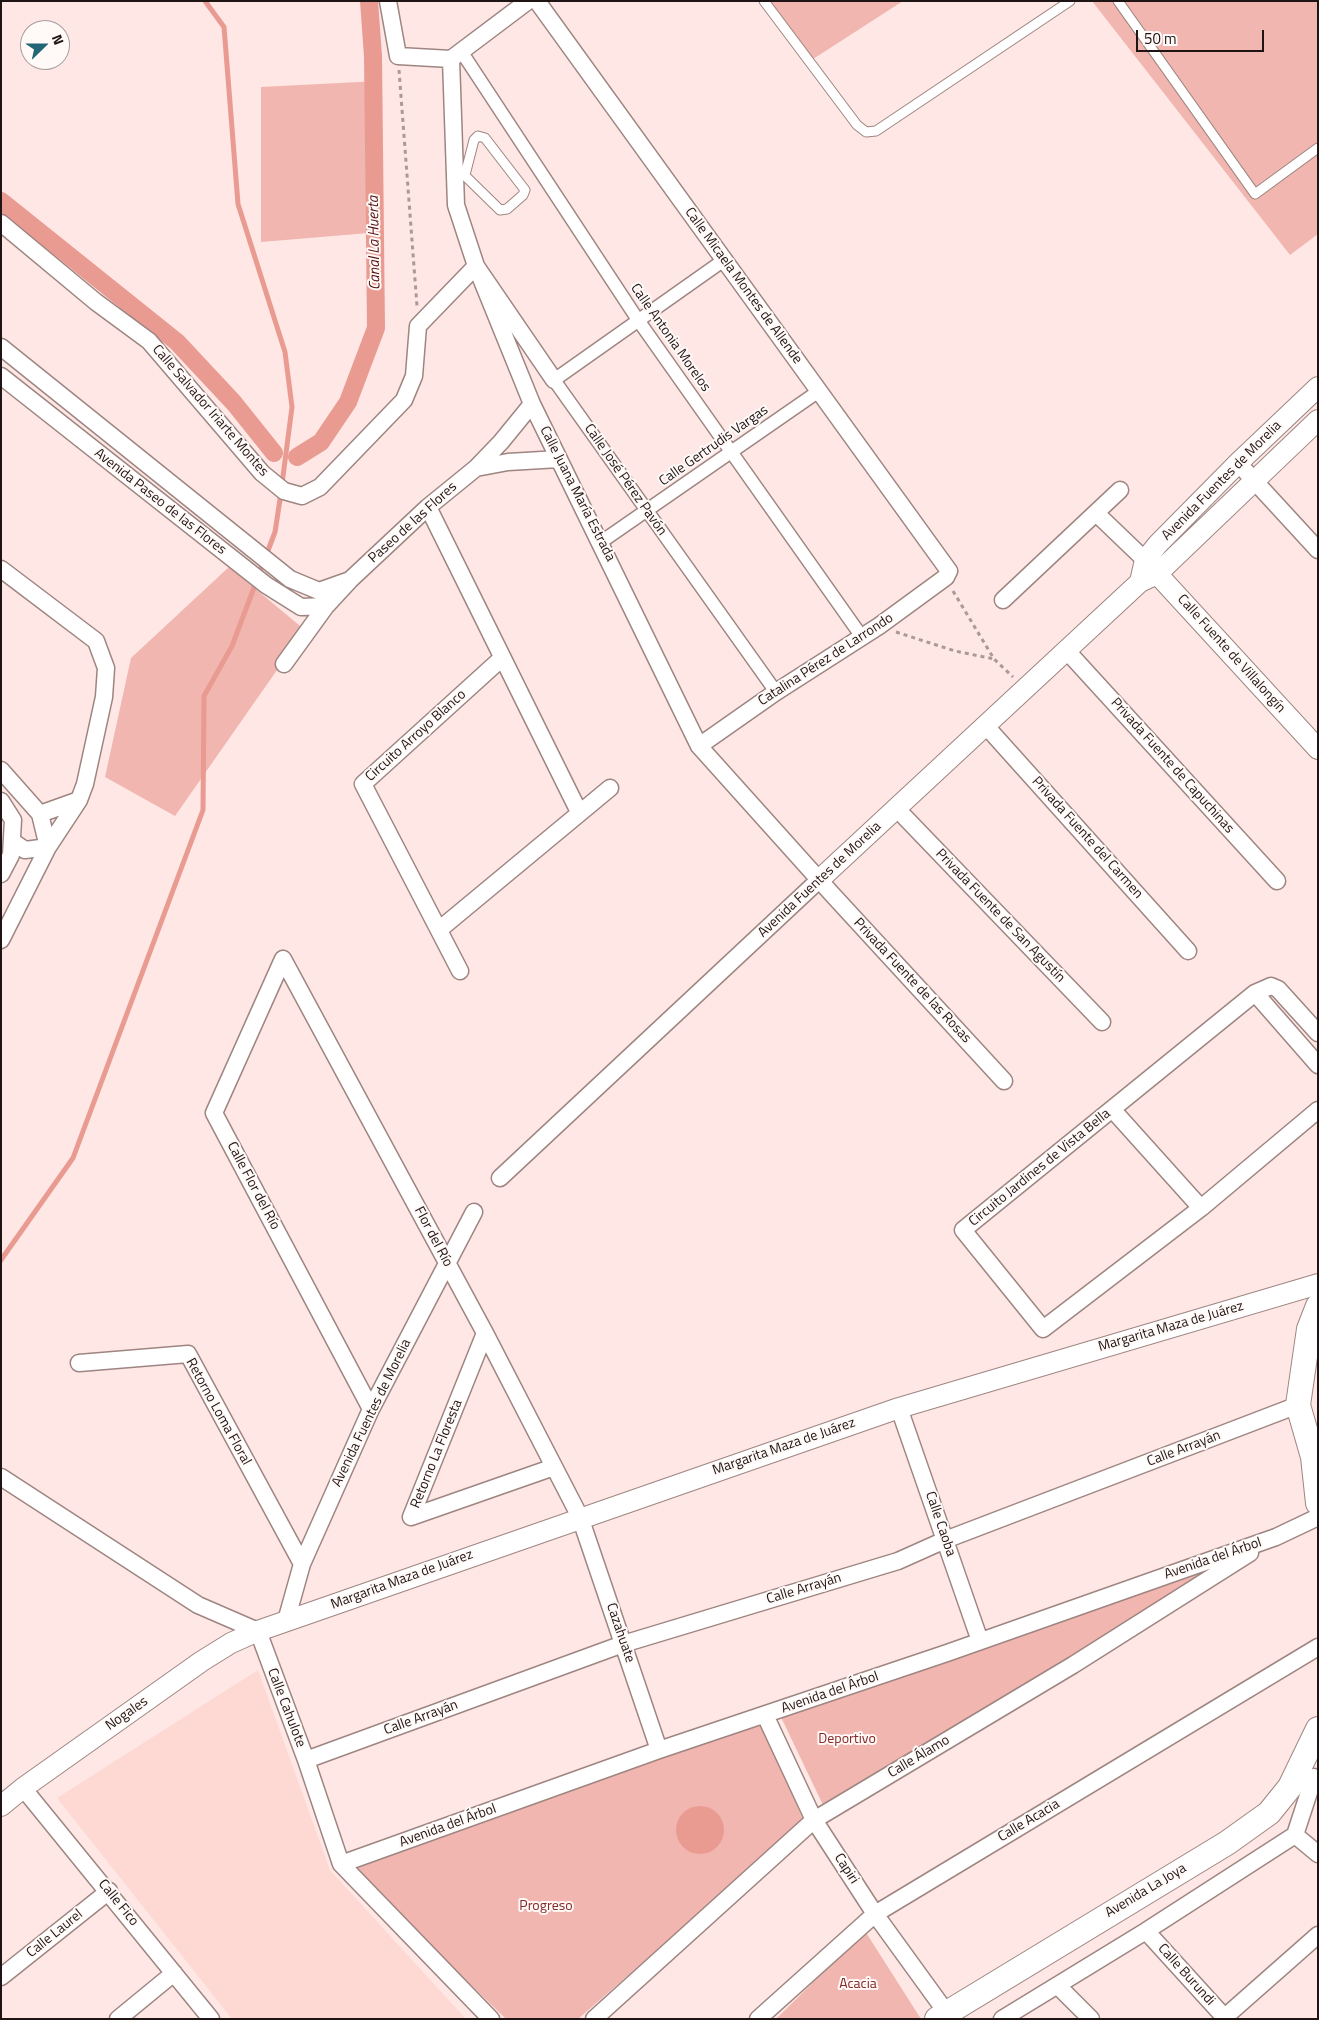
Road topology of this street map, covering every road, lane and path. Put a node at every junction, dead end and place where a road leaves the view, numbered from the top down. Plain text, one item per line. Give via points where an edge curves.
1 (388, 1) edge
2 (528, 1) edge
3 (537, 1) edge
4 (764, 1) edge
5 (1070, 1) edge
6 (1118, 1) edge
7 (456, 55) junction
8 (398, 56) junction
9 (1318, 148) edge
10 (459, 170) junction
11 (1, 223) edge
12 (724, 260) junction
13 (476, 266) junction
14 (638, 320) junction
15 (418, 326) junction
16 (1, 347) edge
17 (1, 376) edge
18 (554, 380) junction
19 (1318, 388) edge
20 (818, 391) junction
21 (532, 404) junction
22 (1318, 420) edge
23 (730, 452) junction
24 (559, 459) junction
25 (1238, 463) junction
26 (476, 468) junction
27 (1253, 479) junction
28 (1120, 490) dead end
29 (428, 507) junction
30 (647, 511) junction
31 (1096, 513) junction
32 (601, 542) junction
33 (1318, 550) edge
34 (264, 559) junction
35 (1, 568) edge
36 (1147, 572) junction
37 (947, 574) junction
38 (253, 576) junction
39 (350, 580) junction
40 (319, 591) joint
41 (1003, 600) dead end
42 (326, 606) junction
43 (879, 626) junction
44 (862, 637) junction
45 (1067, 651) junction
46 (502, 658) junction
47 (994, 659) junction
48 (284, 664) dead end
49 (1026, 688) junction
50 (776, 692) junction
51 (986, 725) junction
52 (699, 746) junction
53 (1318, 749) edge
54 (1, 770) edge
55 (610, 788) dead end
56 (80, 800) junction
57 (1, 801) edge
58 (898, 809) junction
59 (579, 812) junction
60 (40, 814) junction
61 (13, 820) junction
62 (13, 842) junction
63 (48, 847) junction
64 (1, 874) edge
65 (819, 880) junction
66 (1276, 881) dead end
67 (440, 929) junction
68 (1, 940) edge
69 (1188, 950) dead end
70 (283, 959) joint
71 (460, 971) dead end
72 (1255, 993) junction
73 (1102, 1022) dead end
74 (1318, 1034) edge
75 (1318, 1065) edge
76 (1004, 1081) dead end
77 (1112, 1109) junction
78 (1318, 1110) edge
79 (500, 1178) dead end
80 (1201, 1208) junction
81 (474, 1212) dead end
82 (446, 1262) junction
83 (1318, 1284) edge
84 (1318, 1306) edge
85 (485, 1333) junction
86 (79, 1363) dead end
87 (1298, 1406) junction
88 (899, 1408) junction
89 (372, 1409) junction
90 (554, 1467) junction
91 (1, 1477) edge
92 (1318, 1503) edge
93 (580, 1517) junction
94 (1318, 1517) edge
95 (1276, 1537) junction
96 (945, 1540) junction
97 (302, 1564) junction
98 (286, 1622) junction
99 (258, 1631) junction
100 (980, 1641) junction
101 (623, 1644) junction
102 (1318, 1647) edge
103 (766, 1715) junction
104 (1318, 1729) edge
105 (659, 1750) junction
106 (306, 1760) junction
107 (1316, 1776) edge
108 (1290, 1786) junction
109 (23, 1788) junction
110 (1, 1806) edge
111 (814, 1820) junction
112 (1295, 1835) junction
113 (1318, 1854) edge
114 (341, 1864) junction
115 (108, 1891) junction
116 (875, 1914) junction
117 (1146, 1931) junction
118 (1318, 1935) edge
119 (174, 1973) junction
120 (1, 1977) edge
121 (1058, 1986) junction
122 (945, 2016) edge
123 (1226, 2018) edge
124 (118, 2019) edge
125 (211, 2019) edge
126 (491, 2019) edge
127 (594, 2019) edge
128 (758, 2019) edge
129 (1002, 2019) edge
130 (1091, 2019) edge

1 - 8 street
2 - 7 street
3 - 12 street, Calle Micaela Montes de Allende
4 - 5 lane via 857,126 866,132 876,131
6 - 9 lane via 1255,194
7 - 8 street
7 - 10 street, Calle Juana María Estrada
7 - 14 street, Calle Antonia Morelos
8 - 15 path
10 - 10 lane via 500,210 507,209 524,196 525,190 485,138 478,136 474,140
10 - 13 street, Calle Juana María Estrada via 456,205
11 - 15 street, Calle Salvador Iriarte Montes via 96,302 149,341 256,466 278,486 302,496 320,487 404,400 414,376
12 - 14 street
12 - 20 street, Calle Micaela Montes de Allende
13 - 15 street
13 - 18 street, Calle José Pérez Pavón
13 - 21 street, Calle Juana María Estrada
14 - 18 street
14 - 23 street, Calle Antonia Morelos
16 - 34 street, Avenida Paseo de las Flores
17 - 38 street, Avenida Paseo de las Flores
18 - 30 street, Calle José Pérez Pavón
19 - 25 street, Avenida Fuentes de Morelia
20 - 23 street, Calle Gertrudis Vargas
20 - 37 street, Calle Micaela Montes de Allende
21 - 24 street, Calle Juana María Estrada
21 - 26 street, Paseo de las Flores
22 - 27 street, Avenida Fuentes de Morelia
23 - 30 street, Calle Gertrudis Vargas
23 - 44 street, Calle Antonia Morelos
24 - 26 street, Paseo de las Flores via 508,462
24 - 32 street, Calle Juana María Estrada
25 - 27 street
25 - 36 street, Avenida Fuentes de Morelia
26 - 29 street, Paseo de las Flores
27 - 33 street
27 - 36 street, Avenida Fuentes de Morelia
28 - 31 street
29 - 39 street, Paseo de las Flores
29 - 46 street
30 - 32 street, Calle Gertrudis Vargas
30 - 50 street, Calle José Pérez Pavón
31 - 36 street
31 - 41 street
32 - 52 street, Calle Juana María Estrada
34 - 38 street
34 - 40 street, Avenida Paseo de las Flores via 290,579
35 - 56 street via 96,641 106,668 104,697
36 - 45 street, Avenida Fuentes de Morelia
36 - 53 street, Calle Fuente de Villalongín
37 - 43 street, Catalina Pérez de Larrondo
37 - 47 path
38 - 42 street, Avenida Paseo de las Flores via 301,607
39 - 40 street, Paseo de las Flores
39 - 42 street, Paseo de las Flores
42 - 48 street, Paseo de las Flores
43 - 44 street, Catalina Pérez de Larrondo
43 - 47 path via 924,642
44 - 50 street, Catalina Pérez de Larrondo
45 - 49 street, Avenida Fuentes de Morelia
45 - 66 street, Privada Fuente de Capuchinas
46 - 59 street
46 - 67 street, Circuito Arroyo Blanco via 363,784
47 - 49 path
49 - 51 street, Avenida Fuentes de Morelia
50 - 52 street, Catalina Pérez de Larrondo
51 - 58 street, Avenida Fuentes de Morelia
51 - 69 street, Privada Fuente del Carmen
52 - 65 street, Calle Juana María Estrada
54 - 60 street
55 - 59 street
56 - 60 street
56 - 63 street
57 - 61 street
58 - 65 street, Avenida Fuentes de Morelia
58 - 73 street, Privada Fuente de San Agustín
59 - 67 street
60 - 61 street via 22,813
60 - 63 street
61 - 62 street
62 - 63 street via 25,850
62 - 64 street via 11,855
63 - 68 street
65 - 76 street, Privada Fuente de las Rosas
65 - 79 street, Avenida Fuentes de Morelia
67 - 71 street, Circuito Arroyo Blanco
70 - 82 street, Flor del Río
70 - 89 street, Calle Flor del Río via 214,1113
72 - 74 street, Circuito Jardines de Vista Bella via 1271,986 1278,989
72 - 75 street
72 - 77 street, Circuito Jardines de Vista Bella
77 - 80 street
77 - 80 street, Circuito Jardines de Vista Bella via 963,1230 1042,1329
78 - 80 street, Circuito Jardines de Vista Bella
81 - 82 street, Avenida Fuentes de Morelia
82 - 85 street, Flor del Río
82 - 89 street, Avenida Fuentes de Morelia
83 - 88 street, Margarita Maza de Juárez
84 - 87 main road via 1309,1329
85 - 90 street, Flor del Río
85 - 90 street, Retorno La Floresta via 411,1517
86 - 97 street, Retorno Loma Floral via 188,1354
87 - 92 main road via 1313,1457
87 - 96 street, Calle Arrayán
88 - 93 street, Margarita Maza de Juárez
88 - 96 street, Calle Caoba
89 - 97 street, Avenida Fuentes de Morelia
90 - 93 street, Flor del Río
91 - 99 street via 198,1605
93 - 98 street, Margarita Maza de Juárez
93 - 101 street, Cazahuate
94 - 95 street, Avenida del Árbol
95 - 100 street, Avenida del Árbol
95 - 111 street, Calle Álamo via 1072,1665
96 - 100 street, Calle Caoba
96 - 101 street, Calle Arrayán via 898,1561
97 - 98 street, Avenida Fuentes de Morelia
98 - 99 street, Margarita Maza de Juárez
99 - 106 street, Calle Cahulote
99 - 109 street, Nogales via 202,1661
100 - 103 street, Avenida del Árbol
101 - 105 street, Cazahuate
101 - 106 street, Calle Arrayán
102 - 116 street, Calle Acacia
103 - 105 street, Avenida del Árbol
103 - 111 street, Capiri
104 - 108 main road, Avenida La Joya
105 - 114 street, Avenida del Árbol
106 - 114 street, Calle Cahulote
107 - 108 street
107 - 112 street
108 - 122 main road, Avenida La Joya via 1268,1813 1227,1843
109 - 110 street, Nogales
109 - 115 street, Calle Fico
111 - 116 street, Capiri
111 - 127 street, Calle Álamo
112 - 113 street
112 - 117 street
114 - 126 street, Calle Cahulote
115 - 119 street, Calle Fico
115 - 120 street, Calle Laurel
116 - 122 street, Capiri
116 - 128 street, Calle Acacia
117 - 121 street
117 - 123 street, Calle Burundi
118 - 123 street
119 - 124 street
119 - 125 street, Calle Fico
121 - 129 street
121 - 130 street

